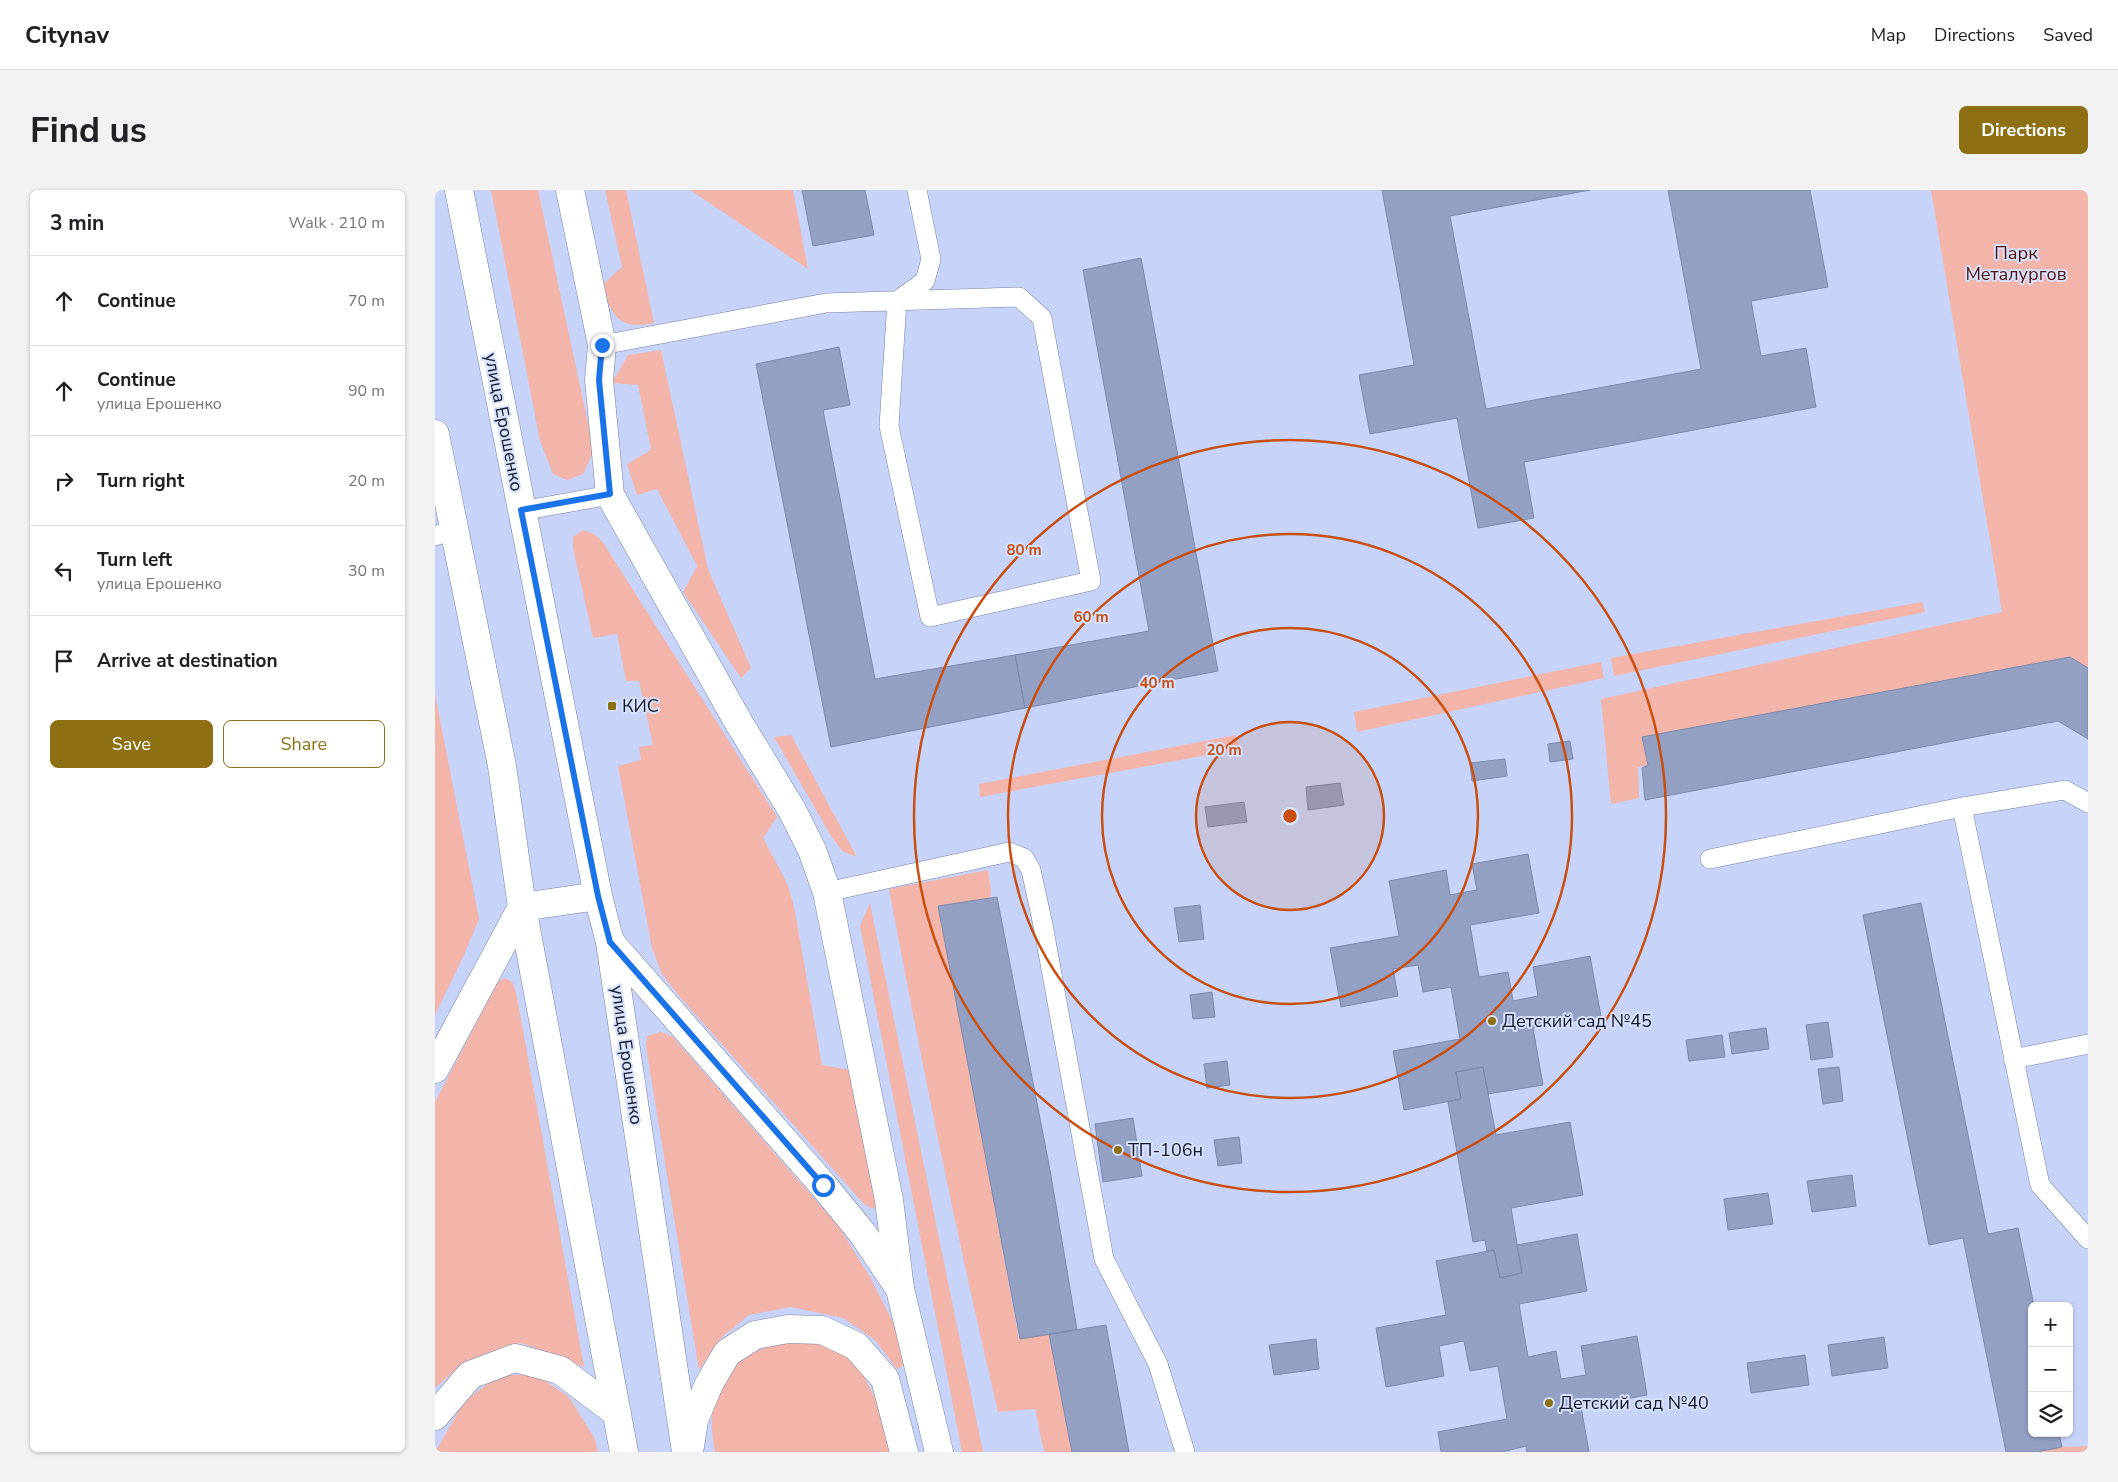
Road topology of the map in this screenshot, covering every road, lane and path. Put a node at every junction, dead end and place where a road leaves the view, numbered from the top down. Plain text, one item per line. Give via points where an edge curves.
1 (459, 190) edge
2 (570, 190) edge
3 (917, 190) edge
4 (897, 300) junction
5 (602, 345) junction
6 (435, 434) edge
7 (610, 494) junction
8 (521, 510) junction
9 (445, 533) edge
10 (2088, 803) edge
11 (1962, 806) junction
12 (1710, 859) dead end
13 (827, 892) junction
14 (598, 896) junction
15 (522, 907) junction
16 (610, 942) junction
17 (2088, 1044) edge
18 (2013, 1059) junction
19 (435, 1069) edge
20 (2088, 1239) edge
21 (900, 1289) junction
22 (617, 1413) junction
23 (435, 1416) edge
24 (624, 1452) edge
25 (687, 1452) edge
26 (904, 1452) edge
27 (939, 1452) edge
28 (1185, 1452) edge

1 - 8 main road, улица Ерошенко
2 - 5 main road
3 - 4 lane via 931,259 925,281
4 - 4 lane via 1019,297 1042,318 1091,581 930,617 889,426
4 - 5 lane via 826,302
5 - 7 main road via 599,380
6 - 9 main road
7 - 8 lane
7 - 13 main road via 739,723 792,810 812,850
8 - 14 main road, улица Ерошенко
9 - 15 main road via 501,766
10 - 11 lane via 2065,790
11 - 12 lane
11 - 18 lane
13 - 21 main road via 889,1200
13 - 28 lane via 1009,852 1024,858 1031,870 1043,925 1104,1259 1158,1364
14 - 15 main road
14 - 16 main road, улица Ерошенко
15 - 19 main road
15 - 22 main road
16 - 21 main road via 823,1185 863,1234
16 - 25 main road, улица Ерошенко
17 - 18 lane
18 - 20 lane via 2040,1185
21 - 27 main road
22 - 23 main road via 560,1370 515,1358 470,1375
22 - 24 main road
25 - 26 main road via 694,1420 727,1353 755,1335 788,1329 822,1330 857,1346 885,1379

